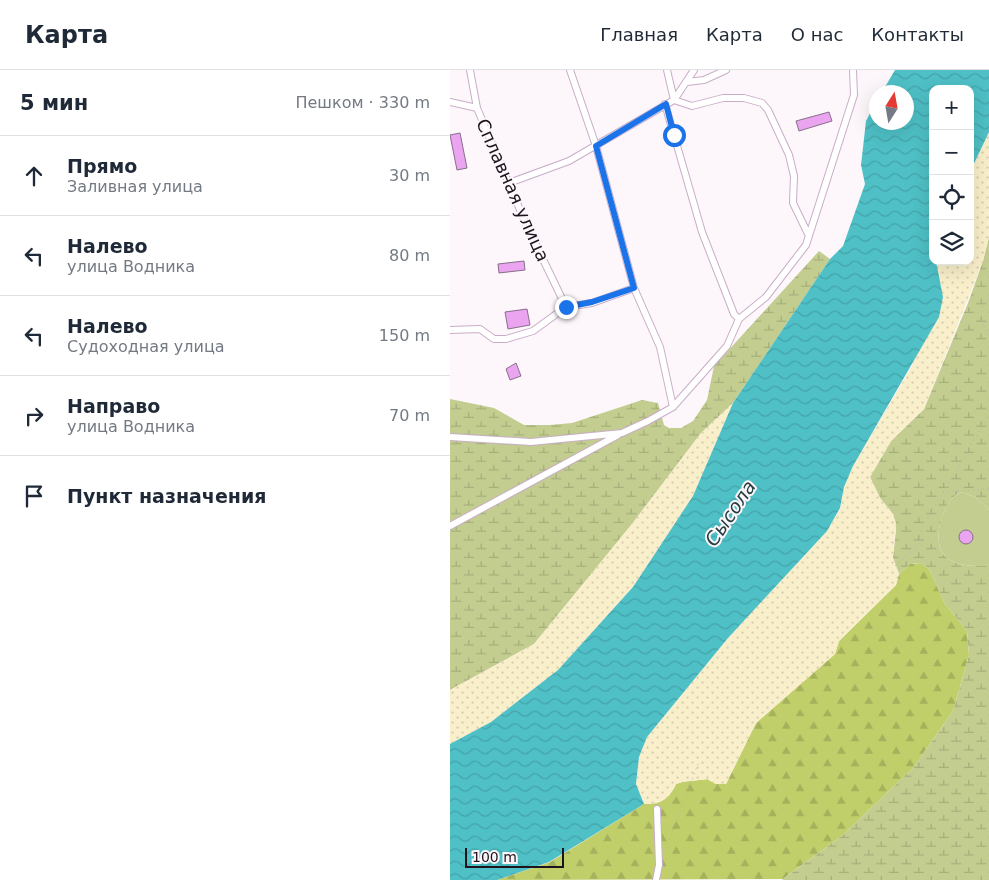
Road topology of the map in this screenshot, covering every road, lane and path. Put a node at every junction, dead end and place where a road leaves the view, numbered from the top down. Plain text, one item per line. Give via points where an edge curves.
1 (470, 70) edge
2 (570, 70) edge
3 (667, 70) edge
4 (694, 70) edge
5 (726, 70) edge
6 (853, 70) edge
7 (687, 82) junction
8 (674, 100) junction
9 (450, 102) edge
10 (666, 104) junction
11 (477, 108) junction
12 (596, 146) junction
13 (509, 183) junction
14 (808, 234) junction
15 (634, 288) junction
16 (989, 298) edge
17 (566, 307) junction
18 (739, 319) junction
19 (450, 330) edge
20 (989, 335) edge
21 (673, 407) junction
22 (989, 415) edge
23 (622, 433) junction
24 (976, 436) junction
25 (450, 437) edge
26 (989, 443) edge
27 (989, 489) edge
28 (943, 492) junction
29 (450, 526) edge
30 (895, 566) dead end
31 (699, 761) dead end
32 (658, 809) dead end
33 (659, 865) junction
34 (656, 880) edge

1 - 11 street, Сплавная улица
2 - 12 street
3 - 8 street
4 - 7 street
5 - 7 street via 704,80
6 - 14 street via 854,95
7 - 8 street
8 - 10 street
8 - 14 street via 692,106 723,98 744,98 762,103 789,154 794,176 794,203
9 - 11 street
10 - 12 street
10 - 18 street via 702,232 734,314
11 - 13 street, Сплавная улица
12 - 13 street via 569,162
12 - 15 street
13 - 17 street, Сплавная улица
14 - 18 street via 806,245 766,297
15 - 17 street
15 - 21 street via 660,347
16 - 20 path via 982,307 981,318
17 - 19 street via 533,331 506,339 494,339 480,329
18 - 21 street via 727,346
21 - 23 street
22 - 24 path
23 - 25 street via 531,442
23 - 29 street
24 - 26 path
24 - 28 path
27 - 28 path
28 - 30 path via 922,526 915,549
31 - 33 path
32 - 33 street
33 - 34 street

